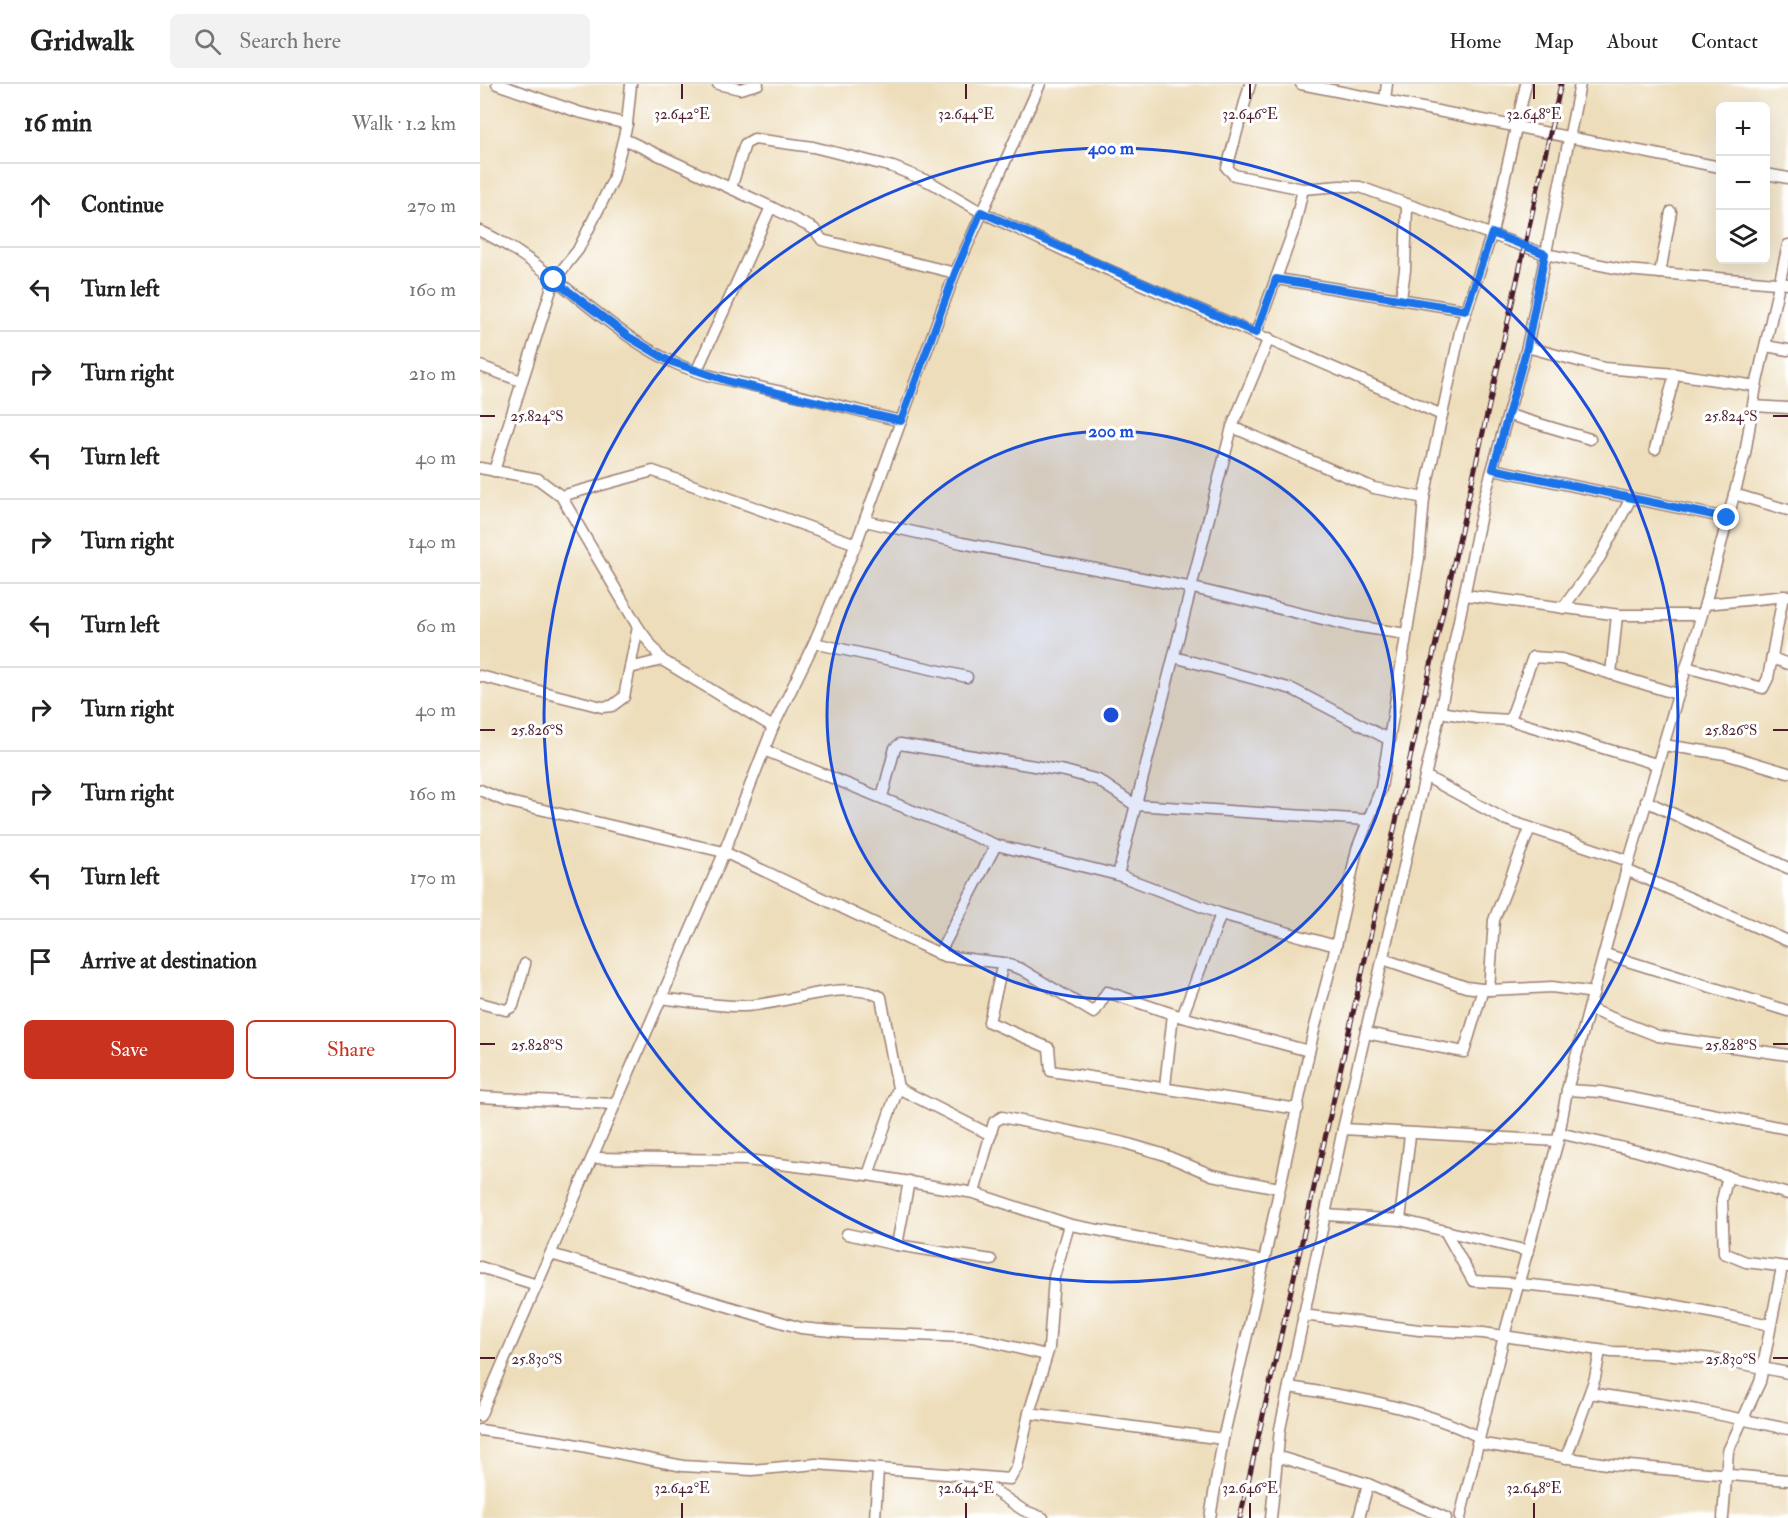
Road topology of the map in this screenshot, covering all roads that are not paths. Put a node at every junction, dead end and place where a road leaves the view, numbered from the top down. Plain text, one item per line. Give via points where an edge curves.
1 (497, 84) edge
2 (631, 84) edge
3 (718, 84) edge
4 (758, 84) edge
5 (1040, 84) edge
6 (1250, 84) edge
7 (1300, 84) edge
8 (1387, 84) edge
9 (1526, 84) edge
10 (1580, 84) edge
11 (1320, 87) edge
12 (1385, 99) junction
13 (627, 124) junction
14 (1517, 126) junction
15 (1569, 137) junction
16 (624, 139) junction
17 (1716, 166) edge
18 (1770, 175) edge
19 (1788, 178) edge
20 (731, 188) junction
21 (1303, 189) junction
22 (1407, 205) junction
23 (771, 207) junction
24 (981, 212) junction
25 (1671, 212) dead end
26 (480, 231) edge
27 (1492, 233) junction
28 (1788, 245) edge
29 (1545, 254) junction
30 (955, 273) junction
31 (1660, 273) junction
32 (1276, 279) junction
33 (554, 280) junction
34 (1784, 284) edge
35 (1401, 298) junction
36 (1466, 310) junction
37 (1256, 333) junction
38 (1269, 338) junction
39 (1766, 346) junction
40 (1527, 347) junction
41 (1788, 350) edge
42 (480, 366) edge
43 (697, 370) junction
44 (1675, 374) junction
45 (521, 381) junction
46 (1756, 386) junction
47 (1753, 406) junction
48 (1788, 408) edge
49 (1509, 415) junction
50 (1442, 416) junction
51 (901, 421) junction
52 (1232, 427) junction
53 (1590, 439) dead end
54 (1655, 449) dead end
55 (480, 468) edge
56 (1493, 469) junction
57 (494, 471) junction
58 (1734, 494) junction
59 (561, 496) junction
60 (1424, 498) junction
61 (1631, 498) junction
62 (1788, 510) edge
63 (1727, 518) junction
64 (865, 521) junction
65 (856, 544) junction
66 (1192, 588) junction
67 (1465, 595) junction
68 (1785, 596) edge
69 (1705, 604) junction
70 (1563, 608) junction
71 (1617, 615) junction
72 (1701, 615) junction
73 (638, 627) junction
74 (1406, 634) junction
75 (814, 643) junction
76 (1174, 657) junction
77 (1772, 658) junction
78 (662, 660) junction
79 (1788, 664) edge
80 (1686, 667) junction
81 (630, 668) junction
82 (1611, 674) junction
83 (480, 676) edge
84 (967, 677) dead end
85 (1677, 694) junction
86 (1440, 712) junction
87 (1510, 720) junction
88 (773, 727) junction
89 (1390, 740) junction
90 (1663, 745) junction
91 (764, 750) junction
92 (1656, 764) junction
93 (1788, 773) edge
94 (1425, 776) junction
95 (480, 790) edge
96 (882, 797) junction
97 (1646, 801) junction
98 (1135, 806) junction
99 (1368, 820) junction
100 (1530, 828) junction
101 (996, 845) junction
102 (724, 852) junction
103 (1628, 865) junction
104 (1788, 867) edge
105 (1118, 876) junction
106 (1221, 914) junction
107 (1788, 940) edge
108 (1336, 946) junction
109 (939, 954) junction
110 (1605, 954) junction
111 (1383, 959) junction
112 (1003, 963) junction
113 (525, 964) dead end
114 (1486, 990) junction
115 (1594, 993) junction
116 (660, 998) junction
117 (480, 1003) edge
118 (1589, 1009) junction
119 (1788, 1011) edge
120 (1177, 1016) junction
121 (1366, 1033) junction
122 (1309, 1051) junction
123 (1788, 1055) edge
124 (1165, 1086) junction
125 (898, 1088) junction
126 (1567, 1090) junction
127 (480, 1097) edge
128 (614, 1104) junction
129 (1298, 1109) junction
130 (1343, 1129) junction
131 (1788, 1129) edge
132 (991, 1135) junction
133 (1410, 1135) junction
134 (1558, 1137) junction
135 (592, 1158) junction
136 (868, 1175) junction
137 (1728, 1176) junction
138 (909, 1181) junction
139 (1279, 1188) junction
140 (974, 1193) junction
141 (1788, 1194) edge
142 (1326, 1215) junction
143 (1400, 1220) junction
144 (1069, 1225) junction
145 (1445, 1231) junction
146 (847, 1234) dead end
147 (897, 1245) junction
148 (1528, 1251) junction
149 (550, 1254) junction
150 (991, 1260) dead end
151 (1264, 1261) junction
152 (1785, 1267) edge
153 (480, 1268) edge
154 (1519, 1282) junction
155 (537, 1285) junction
156 (1303, 1315) junction
157 (1770, 1325) junction
158 (1504, 1336) junction
159 (1600, 1351) junction
160 (1046, 1355) junction
161 (1763, 1368) junction
162 (1788, 1373) edge
163 (1289, 1387) junction
164 (1590, 1393) junction
165 (1029, 1413) junction
166 (480, 1416) edge
167 (1743, 1419) junction
168 (1788, 1429) edge
169 (480, 1430) edge
170 (1222, 1439) junction
171 (1478, 1440) junction
172 (1276, 1456) junction
173 (1566, 1458) junction
174 (878, 1470) junction
175 (1724, 1476) junction
176 (975, 1478) junction
177 (1788, 1480) edge
178 (1368, 1484) junction
179 (875, 1518) edge
180 (1043, 1518) edge
181 (1210, 1518) edge
182 (1271, 1518) edge
183 (1359, 1518) edge
184 (1446, 1518) edge
185 (1460, 1518) edge
186 (1723, 1518) edge

1 - 13 street
2 - 13 street
3 - 4 street via 740,89
5 - 24 street
6 - 21 street via 1227,168 1234,175
7 - 11 street
8 - 12 street
9 - 14 street
10 - 15 street
11 - 12 street
12 - 14 street
13 - 16 street
14 - 15 street
14 - 27 street
15 - 17 street
15 - 29 street
16 - 20 street
16 - 33 street via 602,205 578,250
18 - 19 street
20 - 23 street
20 - 24 street via 745,144 754,139 813,147 893,167 932,183
21 - 22 street via 1350,186
21 - 32 street
22 - 27 street
22 - 35 street via 1406,270
23 - 30 street via 814,229 822,240
23 - 43 street
24 - 30 street
24 - 37 street
25 - 31 street
26 - 33 street
27 - 29 street
27 - 36 street
28 - 34 street
29 - 31 street
29 - 40 street
30 - 51 street
31 - 34 street
32 - 35 street
32 - 37 street
33 - 43 street via 629,337 669,361
33 - 45 street
34 - 39 street
35 - 36 street
36 - 50 street
37 - 38 street
38 - 50 street
38 - 52 street
39 - 41 street
39 - 46 street
40 - 44 street via 1604,368
40 - 49 street
42 - 45 street
43 - 51 street via 731,382
44 - 46 street
44 - 54 street
45 - 57 street
46 - 47 street
47 - 48 street
47 - 58 street
49 - 53 street
49 - 56 street
50 - 60 street
51 - 64 street
52 - 60 street via 1374,488
52 - 66 street
55 - 57 street
56 - 61 street
56 - 67 street
57 - 59 street via 538,479
58 - 62 street
58 - 63 street
59 - 65 street via 653,471
59 - 73 street
60 - 74 street
61 - 63 street
61 - 70 street via 1600,557
63 - 69 street
64 - 65 street
64 - 66 street
65 - 75 street
66 - 74 street via 1348,625
66 - 76 street
67 - 70 street
67 - 86 street
68 - 69 street
68 - 77 street
69 - 72 street
70 - 71 street
71 - 72 street
71 - 82 street
72 - 80 street
73 - 78 street
73 - 81 street
74 - 89 street
75 - 84 street
75 - 88 street
76 - 89 street via 1292,689
76 - 98 street
77 - 79 street
77 - 80 street via 1763,688
78 - 81 street
78 - 88 street
80 - 85 street
81 - 83 street via 620,702 602,707
82 - 85 street
82 - 87 street via 1562,659 1533,657
85 - 90 street
86 - 87 street
86 - 94 street
87 - 92 street
88 - 91 street
89 - 99 street via 1381,788
90 - 92 street
90 - 93 street via 1725,754
91 - 96 street
91 - 102 street
92 - 97 street
94 - 100 street via 1504,819
94 - 111 street
95 - 102 street via 505,801
96 - 98 street via 895,748 900,744 1065,771 1098,780
96 - 101 street
97 - 103 street
97 - 104 street
98 - 99 street
98 - 105 street
99 - 108 street via 1357,849
100 - 103 street
100 - 114 street via 1494,920
101 - 105 street
101 - 109 street
102 - 109 street
102 - 116 street
103 - 107 street
103 - 110 street
105 - 106 street
106 - 108 street
106 - 120 street
108 - 122 street
109 - 112 street
110 - 115 street
110 - 119 street
111 - 114 street
111 - 121 street
112 - 120 street via 1021,969 1094,1013 1107,992
112 - 124 street via 989,1023 1049,1048 1051,1071
113 - 117 street via 513,1005 506,1010
114 - 115 street via 1552,987
114 - 121 street via 1464,1052
115 - 118 street
116 - 125 street via 742,1007 834,992 873,993 881,997
116 - 128 street
118 - 123 street via 1658,1036
118 - 126 street
120 - 122 street
120 - 124 street
121 - 130 street
122 - 129 street
124 - 129 street
125 - 132 street
125 - 136 street
126 - 131 street via 1601,1092
126 - 134 street
127 - 128 street
128 - 135 street
129 - 139 street
130 - 133 street
130 - 142 street
132 - 139 street via 994,1122 1002,1117 1125,1143 1212,1175
132 - 140 street
133 - 134 street
133 - 143 street
134 - 137 street
134 - 148 street
135 - 136 street via 747,1160
135 - 149 street
136 - 138 street
137 - 141 street
137 - 152 street via 1722,1200 1724,1253 1746,1262
138 - 140 street
138 - 147 street
139 - 151 street
140 - 144 street
142 - 143 street
142 - 156 street
143 - 145 street
144 - 151 street
144 - 160 street via 1054,1277 1053,1317
145 - 148 street
145 - 154 street via 1473,1281
146 - 147 street
147 - 150 street
148 - 154 street
149 - 155 street
149 - 160 street via 801,1328 852,1334 972,1337
151 - 170 street
152 - 157 street
153 - 155 street
154 - 157 street via 1676,1305
154 - 158 street
155 - 166 street
156 - 158 street
156 - 163 street
157 - 161 street
158 - 159 street
158 - 171 street
159 - 161 street via 1723,1359
159 - 164 street
160 - 165 street
161 - 162 street
161 - 167 street
163 - 171 street via 1417,1411 1452,1424
163 - 172 street
164 - 167 street
164 - 173 street
165 - 170 street
165 - 176 street via 1014,1476
167 - 168 street
167 - 175 street via 1730,1444
169 - 174 street via 683,1466 752,1470 816,1464
170 - 181 street
171 - 173 street
171 - 185 street
172 - 178 street
172 - 182 street
173 - 175 street
174 - 176 street
174 - 179 street
175 - 177 street
175 - 186 street
176 - 180 street via 1023,1510
178 - 183 street
178 - 184 street

